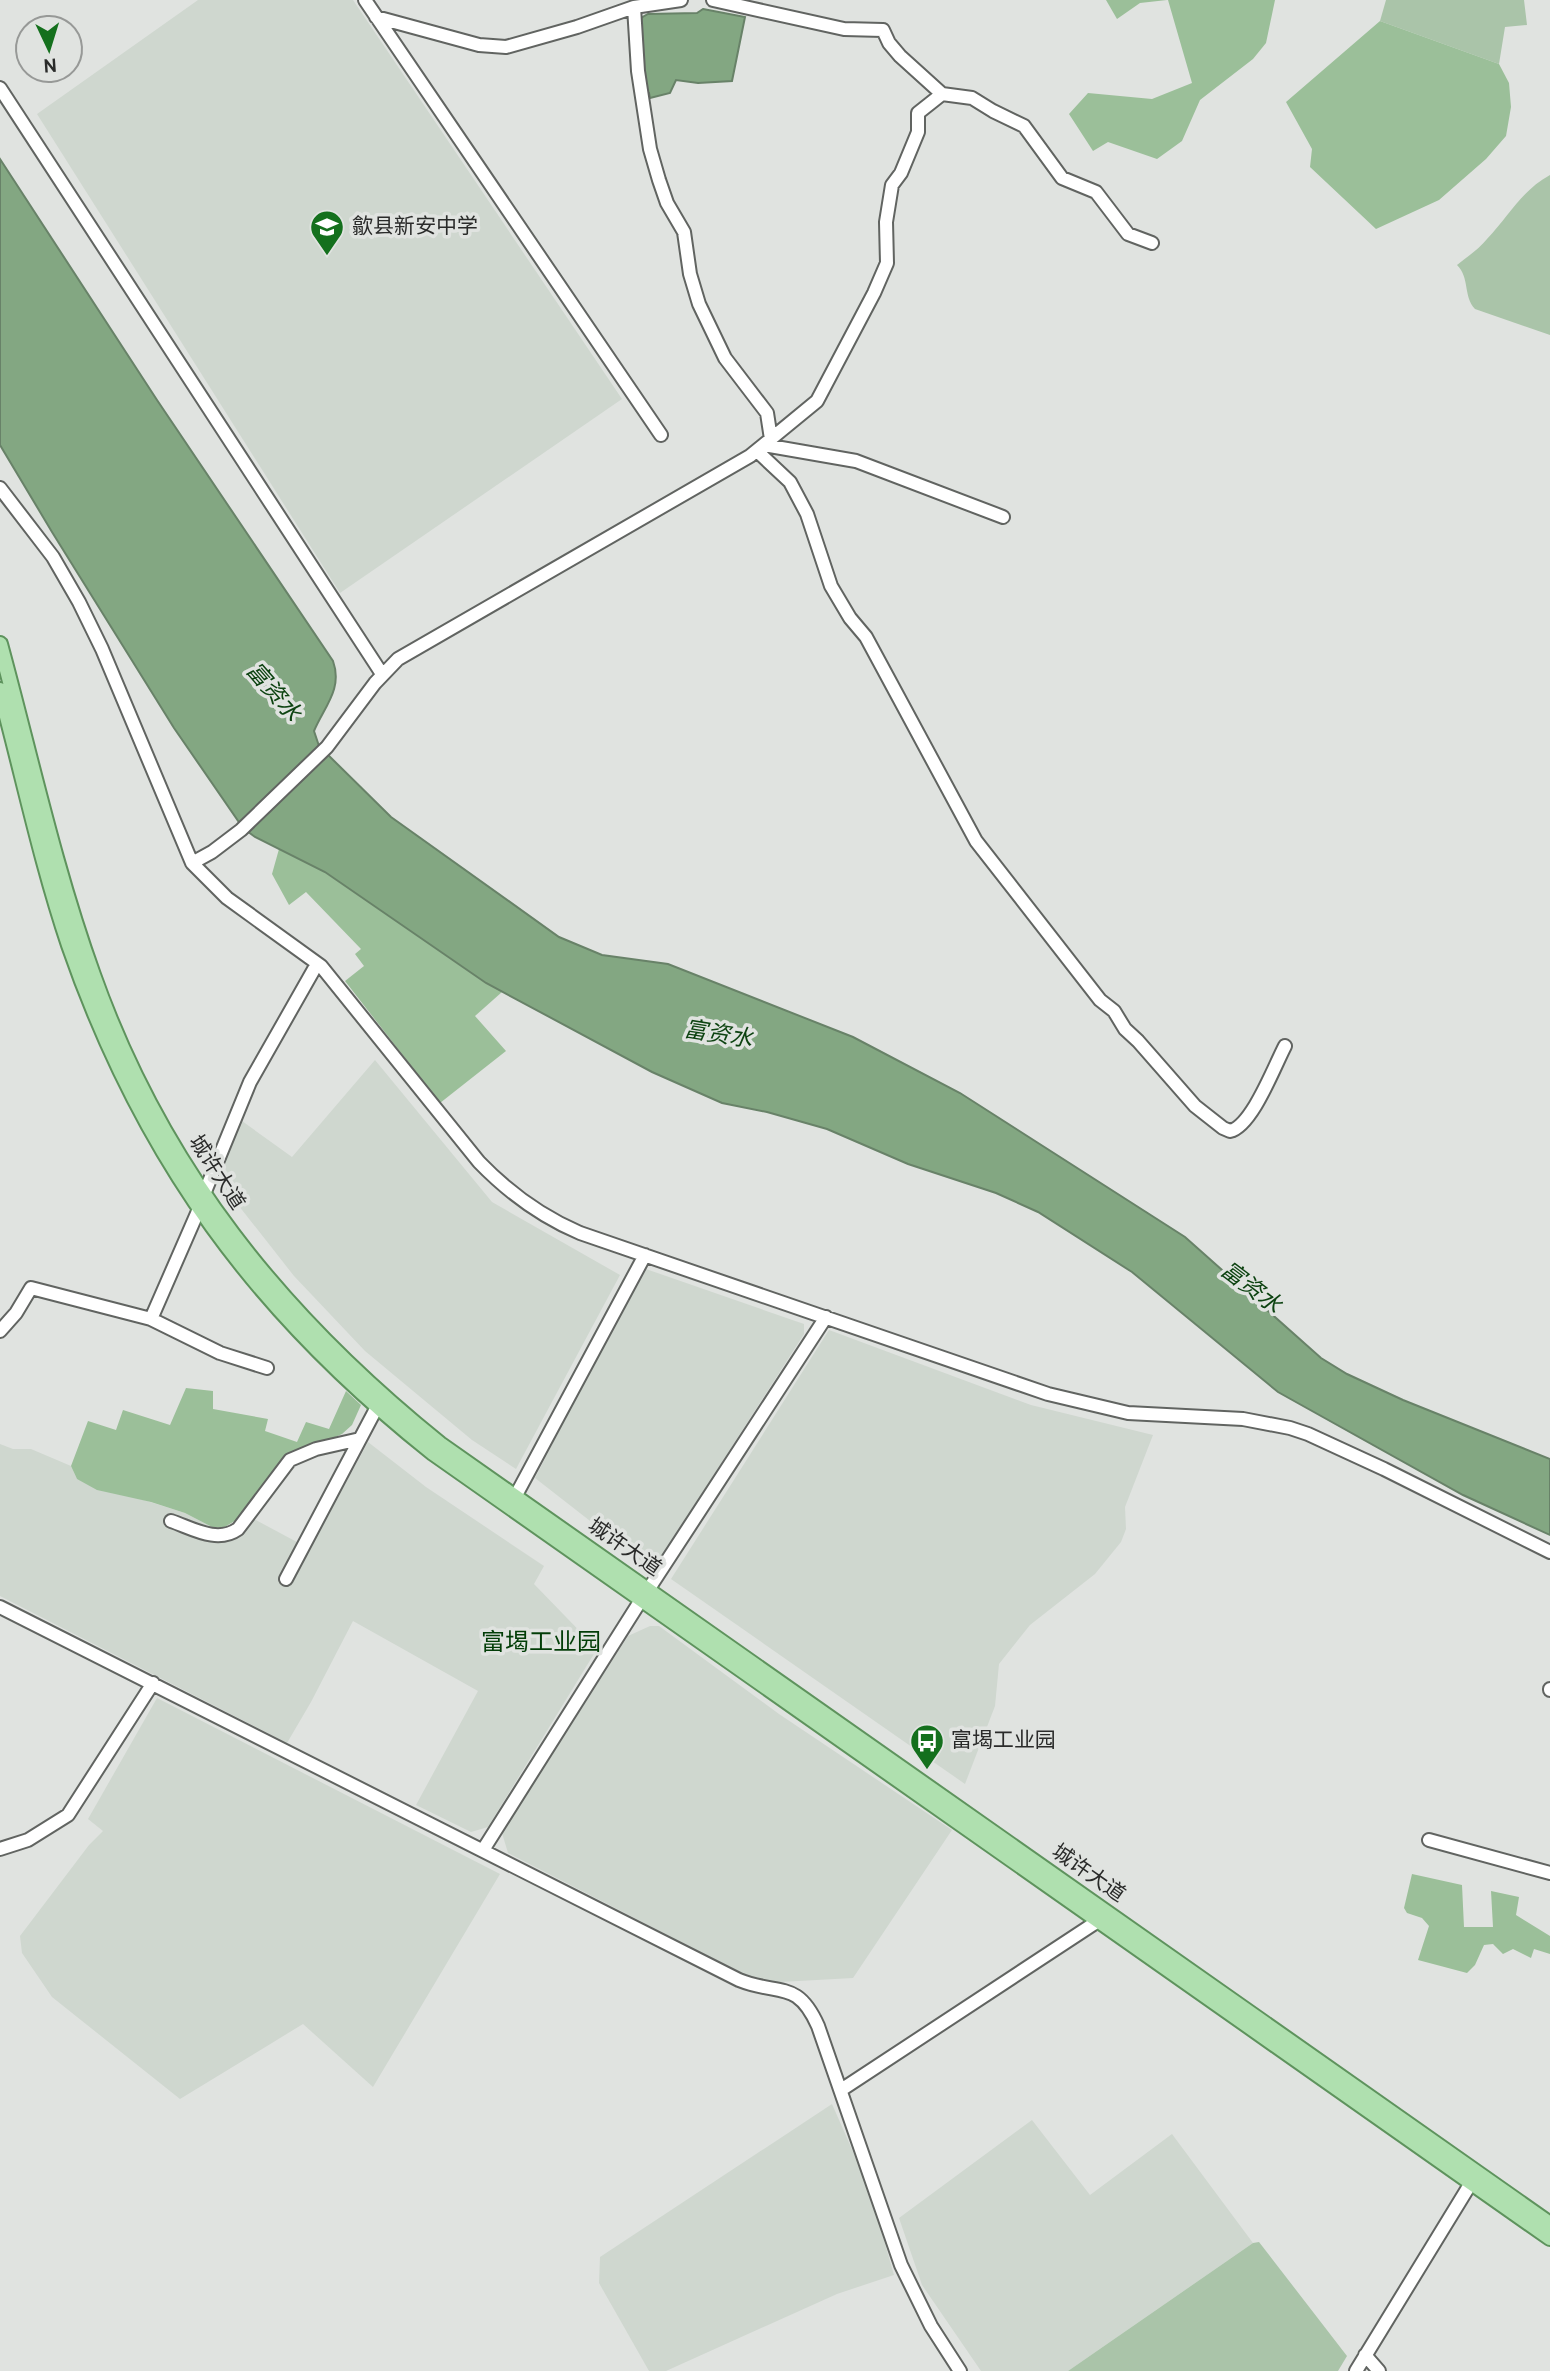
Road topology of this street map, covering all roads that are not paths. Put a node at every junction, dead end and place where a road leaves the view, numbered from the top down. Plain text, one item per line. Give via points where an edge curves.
1 (365, 0) edge
2 (681, 0) edge
3 (713, 0) edge
4 (634, 7) junction
5 (376, 17) junction
6 (0, 88) edge
7 (942, 94) junction
8 (1152, 243) dead end
9 (661, 435) dead end
10 (764, 445) junction
11 (0, 488) edge
12 (1003, 517) dead end
13 (0, 644) edge
14 (382, 674) junction
15 (0, 690) edge
16 (192, 863) junction
17 (317, 964) junction
18 (1285, 1046) dead end
19 (204, 1194) junction
20 (199, 1209) junction
21 (645, 1255) junction
22 (826, 1317) junction
23 (151, 1319) junction
24 (0, 1331) edge
25 (267, 1368) dead end
26 (377, 1407) junction
27 (360, 1439) junction
28 (515, 1497) junction
29 (170, 1521) dead end
30 (1550, 1552) edge
31 (286, 1579) dead end
32 (644, 1595) junction
33 (0, 1607) edge
34 (153, 1683) junction
35 (1430, 1840) dead end
36 (0, 1849) edge
37 (483, 1850) junction
38 (1550, 1872) edge
39 (1098, 1921) junction
40 (841, 2090) junction
41 (1471, 2183) junction
42 (1550, 2224) edge
43 (1550, 2238) edge
44 (1365, 2356) junction
45 (960, 2371) edge
46 (1356, 2371) edge
47 (1379, 2371) edge

1 - 5 street
2 - 4 street
3 - 7 street via 844,29 883,30 900,56
4 - 5 street via 506,47 479,45
4 - 10 street via 638,71 659,180 684,232 699,303 725,358 765,409
5 - 9 street
6 - 14 street
7 - 8 street via 972,99 1024,126 1062,178 1096,192 1128,234
7 - 10 street via 918,113 918,132 892,185 886,222 887,262 874,293 817,401
10 - 12 street via 856,461
10 - 14 street via 418,647
10 - 18 street via 807,514 831,586 866,637 970,832 1125,1029 1195,1106 1230,1131 1241,1126 1251,1112
11 - 16 street via 53,557 79,602
13 - 19 main road, 城许大道 via 93,977 150,1105
14 - 16 street via 327,747 241,830
15 - 20 main road, 城许大道 via 56,903 86,991 140,1110
16 - 17 street via 227,898
17 - 19 street via 250,1082
17 - 21 street via 479,1162 509,1191 563,1226
19 - 28 main road, 城许大道 via 260,1271 329,1347 440,1444
20 - 23 street
20 - 26 main road, 城许大道 via 274,1305
21 - 22 street
21 - 28 street
22 - 30 street via 1079,1402 1145,1415 1243,1419 1290,1428
22 - 32 street
23 - 24 street via 31,1288
23 - 25 street via 220,1353
26 - 27 street
26 - 32 main road, 城许大道 via 433,1453
27 - 29 street via 290,1460 229,1535 217,1537
27 - 31 street
28 - 32 main road, 城许大道
32 - 37 street
32 - 39 main road, 城许大道
32 - 42 main road, 城许大道
33 - 34 street
34 - 36 street via 68,1815 28,1840
34 - 37 street
35 - 38 street
37 - 40 street via 739,1980 798,1996 816,2020
39 - 40 street
39 - 41 main road, 城许大道
40 - 45 street via 901,2265
41 - 43 main road, 城许大道
41 - 44 street
44 - 46 street
44 - 47 street

